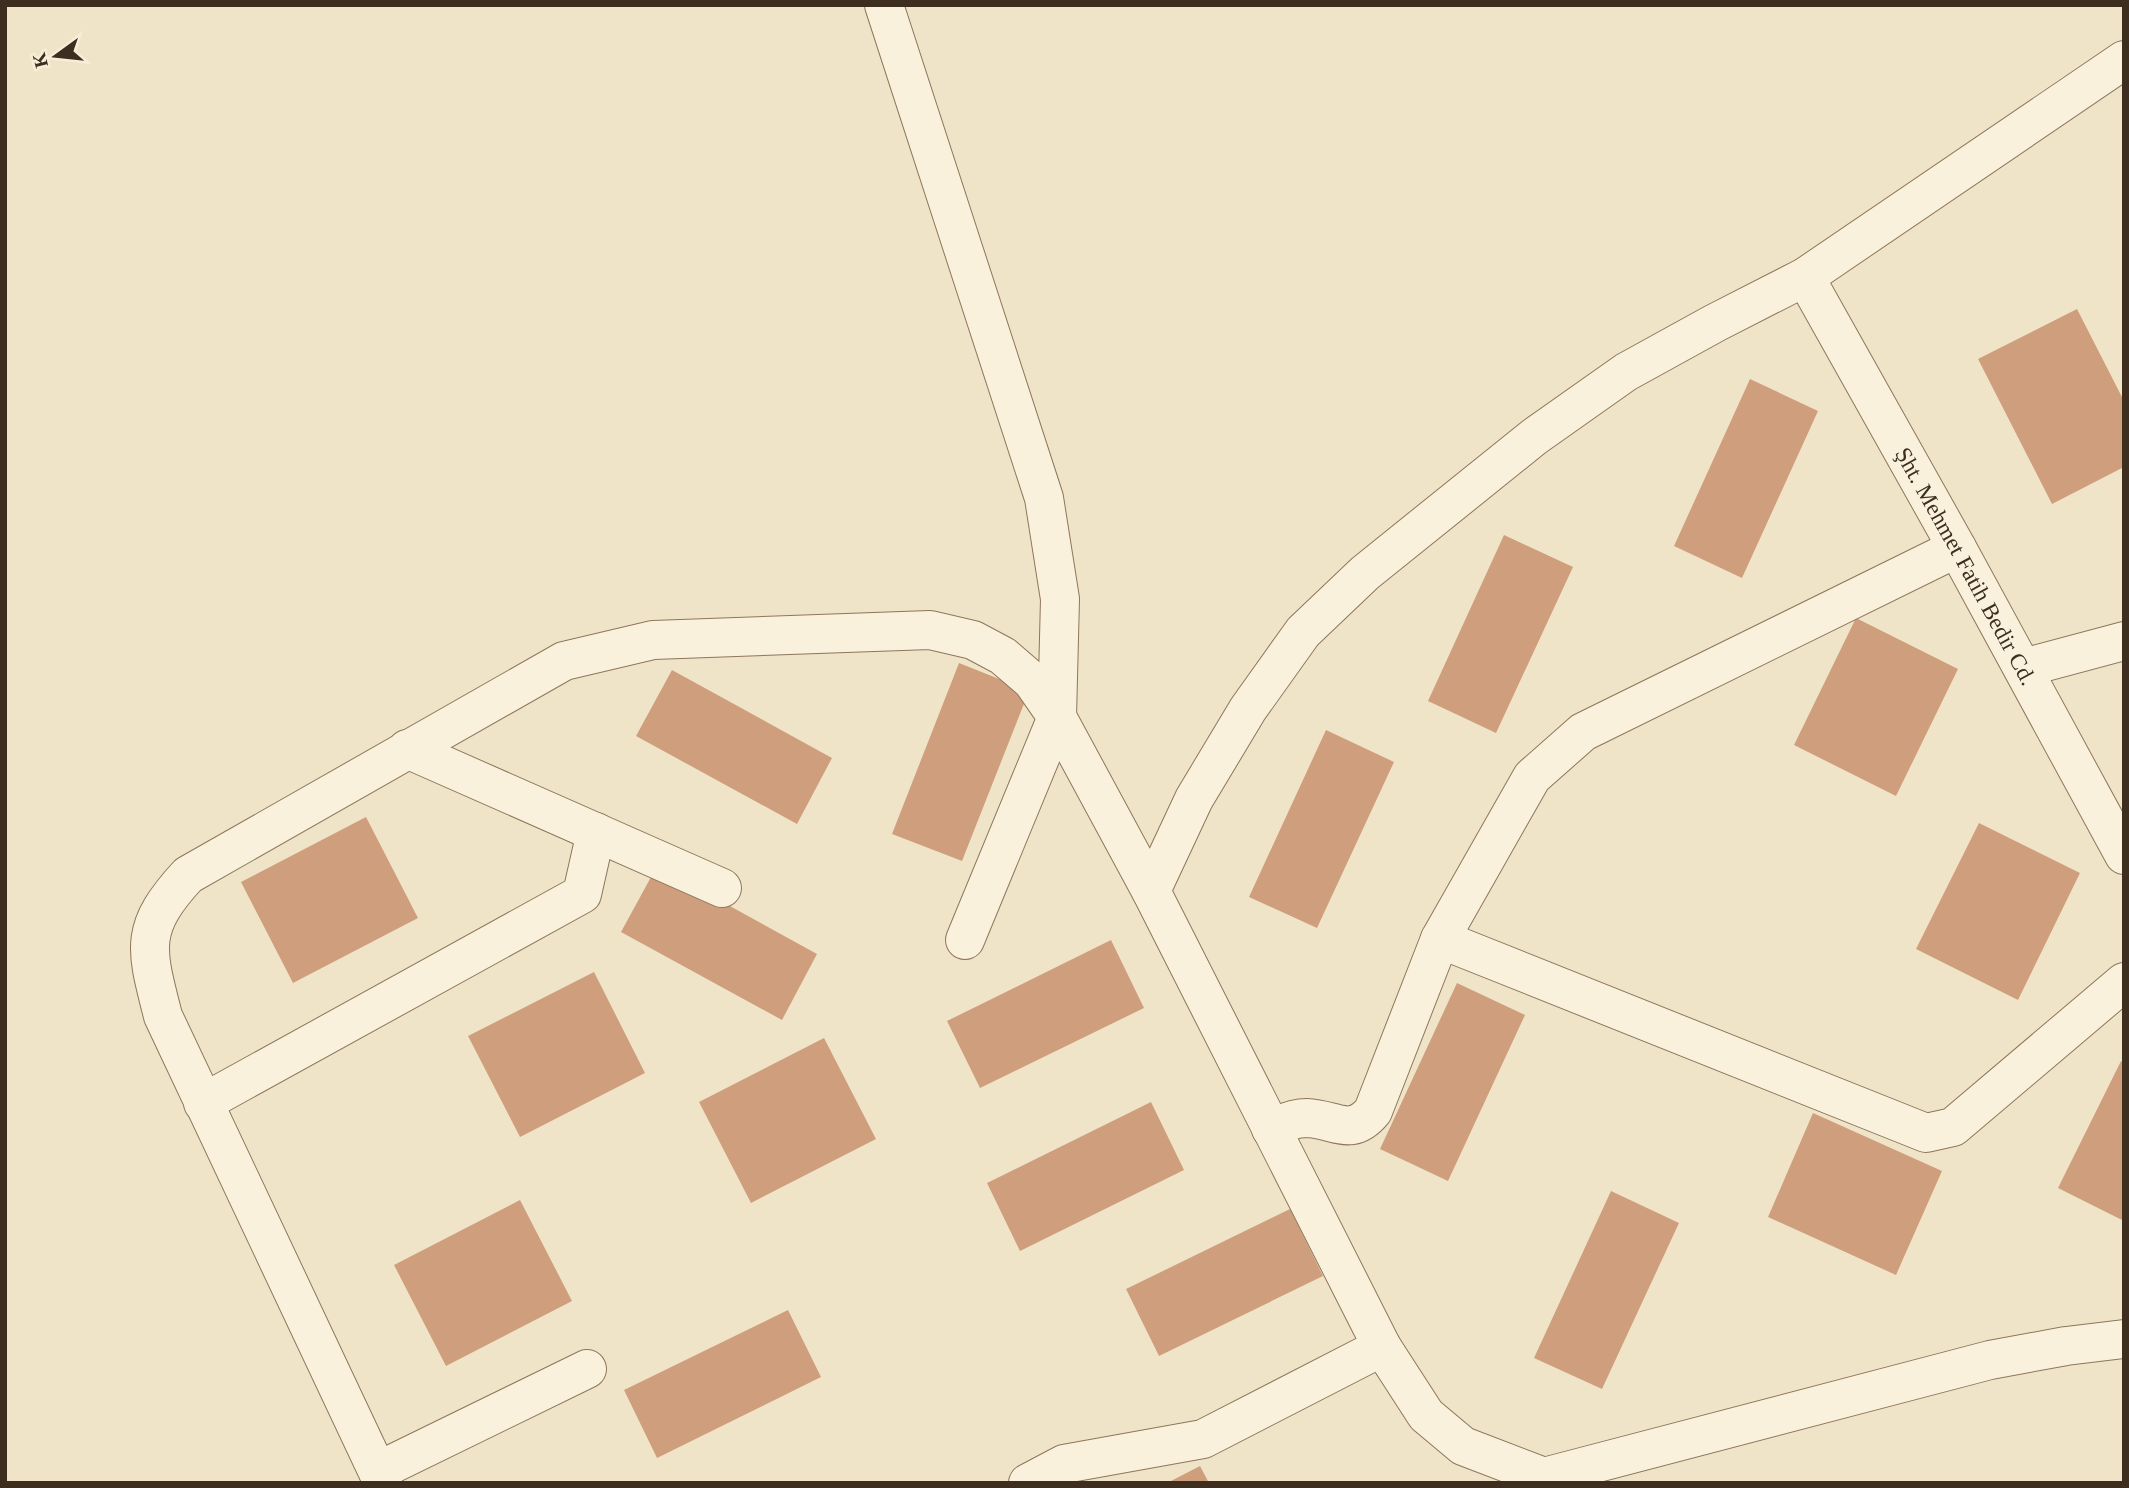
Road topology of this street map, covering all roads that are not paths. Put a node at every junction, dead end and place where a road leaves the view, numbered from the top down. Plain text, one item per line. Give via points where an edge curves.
1 (884, 5) edge
2 (2124, 60) edge
3 (1805, 277) junction
4 (1957, 548) junction
5 (2124, 641) edge
6 (2023, 668) junction
7 (1057, 718) junction
8 (407, 749) junction
9 (596, 832) junction
10 (2124, 855) edge
11 (722, 888) dead end
12 (1151, 891) junction
13 (1440, 939) junction
14 (965, 940) dead end
15 (2124, 982) edge
16 (203, 1103) junction
17 (1271, 1129) junction
18 (2124, 1339) edge
19 (1381, 1348) junction
20 (587, 1369) dead end
21 (381, 1477) edge
22 (1543, 1480) edge
23 (1028, 1483) edge

1 - 7 street via 1044,498 1060,599
2 - 3 street
3 - 4 street, Şht. Mehmet Fatih Bedir Cd.
3 - 12 street via 1626,372 1534,437 1365,573 1303,632 1248,709 1194,799
4 - 6 street, Şht. Mehmet Fatih Bedir Cd.
4 - 13 street via 1583,732 1532,778
5 - 6 street
6 - 10 street, Şht. Mehmet Fatih Bedir Cd.
7 - 8 street via 1032,681 1003,656 973,640 930,630 653,640 565,661
7 - 12 street
7 - 14 street
8 - 9 street
8 - 16 street via 187,875 166,898 153,922 151,967 163,1016
9 - 11 street
9 - 16 street via 582,894
12 - 17 street
13 - 15 street via 1926,1133 1953,1128
13 - 17 street via 1367,1119 1350,1126 1292,1119
16 - 21 street
17 - 19 street
18 - 22 street via 1990,1360
19 - 22 street via 1426,1415 1463,1446
19 - 23 street via 1203,1439 1064,1464
20 - 21 street

